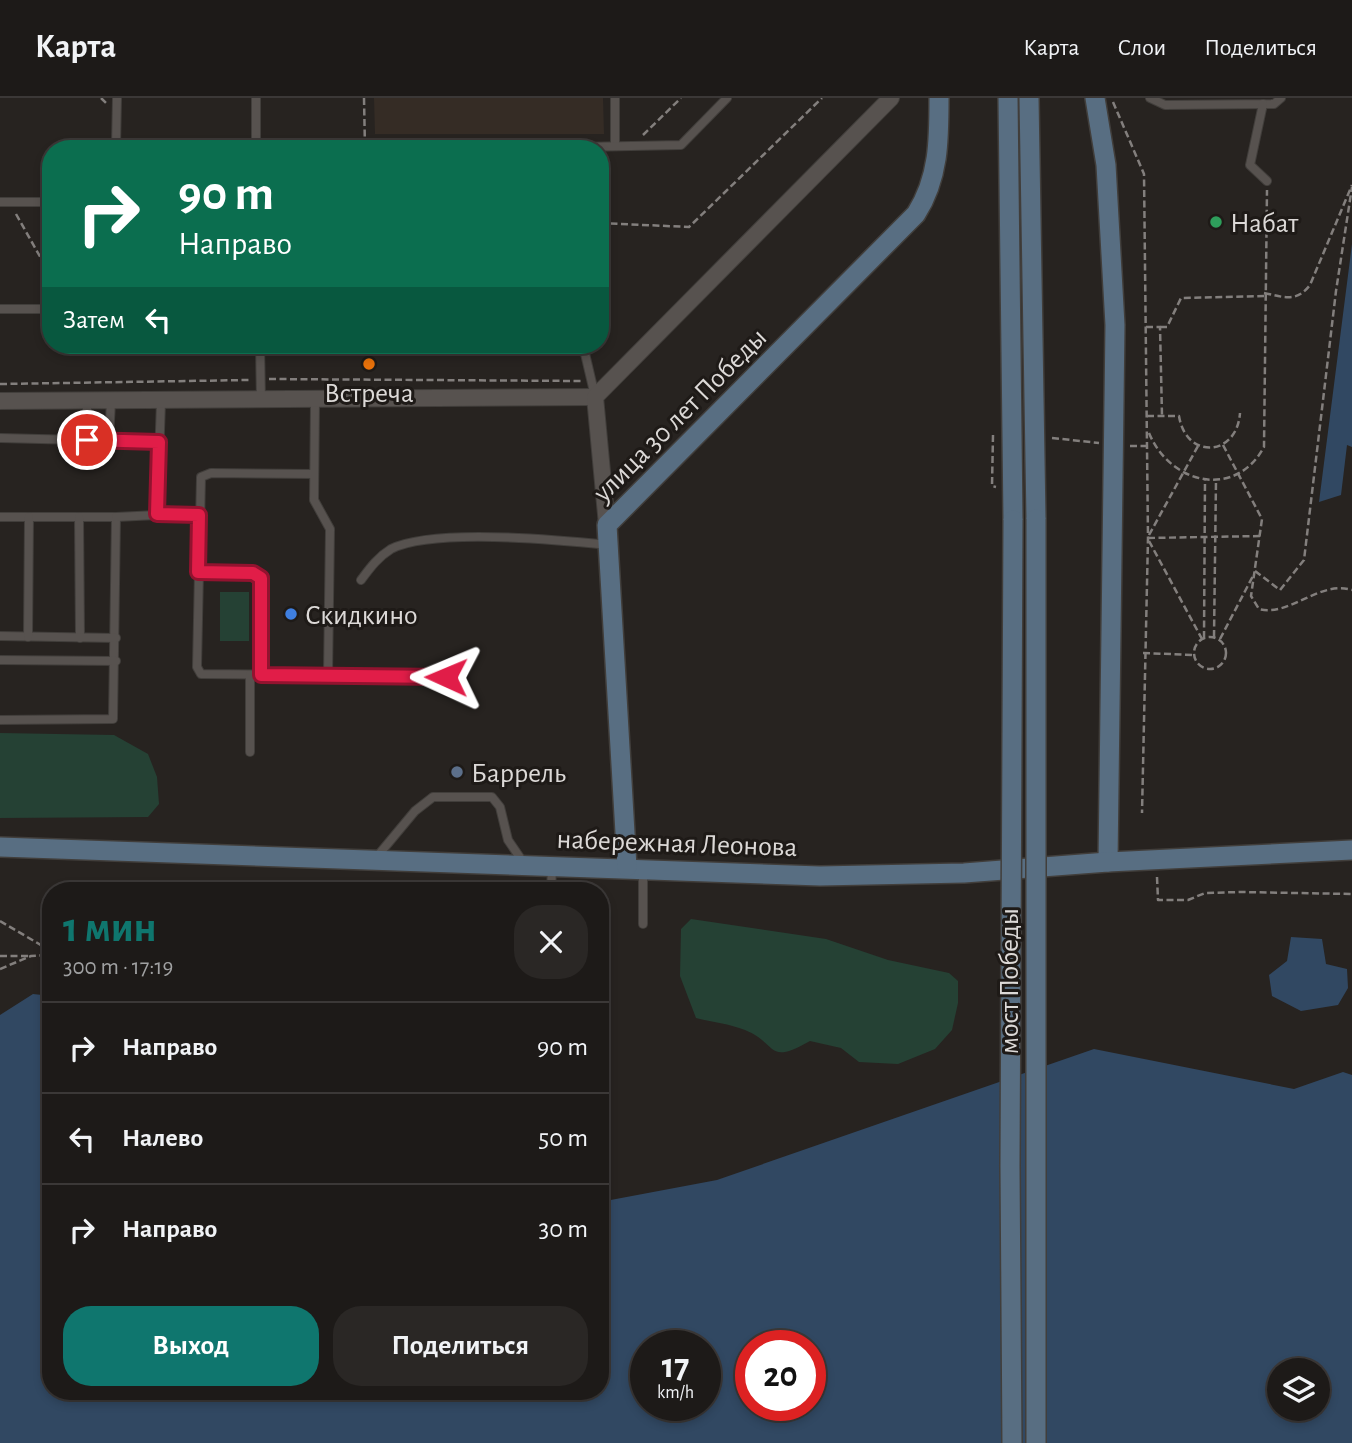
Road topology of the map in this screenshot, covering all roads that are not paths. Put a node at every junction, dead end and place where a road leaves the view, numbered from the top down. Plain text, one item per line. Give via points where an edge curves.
1 (117, 98) edge
2 (256, 98) edge
3 (615, 98) edge
4 (727, 98) edge
5 (891, 98) edge
6 (939, 98) edge
7 (1007, 98) edge
8 (1029, 98) edge
9 (1095, 98) edge
10 (1150, 98) edge
11 (1281, 98) edge
12 (1264, 104) junction
13 (116, 140) edge
14 (256, 140) edge
15 (609, 145) edge
16 (615, 145) junction
17 (1267, 181) road end
18 (4, 202) edge
19 (42, 202) edge
20 (0, 309) edge
21 (42, 309) edge
22 (260, 354) edge
23 (585, 354) edge
24 (593, 389) junction
25 (0, 401) edge
26 (88, 401) junction
27 (111, 401) junction
28 (315, 401) junction
29 (161, 402) junction
30 (261, 402) junction
31 (0, 438) edge
32 (87, 440) junction
33 (109, 440) junction
34 (159, 442) junction
35 (314, 474) junction
36 (157, 514) junction
37 (199, 515) junction
38 (0, 517) edge
39 (29, 517) junction
40 (79, 517) junction
41 (116, 517) junction
42 (608, 535) junction
43 (198, 572) junction
44 (361, 580) dead end
45 (0, 636) edge
46 (28, 637) junction
47 (80, 638) junction
48 (116, 638) junction
49 (0, 660) edge
50 (116, 661) junction
51 (250, 674) junction
52 (261, 675) junction
53 (328, 676) junction
54 (446, 677) dead end
55 (0, 720) edge
56 (250, 752) dead end
57 (0, 847) edge
58 (1352, 850) edge
59 (374, 859) junction
60 (1108, 862) junction
61 (524, 864) junction
62 (552, 865) junction
63 (635, 868) junction
64 (551, 882) edge
65 (643, 924) dead end
66 (1012, 1443) edge
67 (1036, 1443) edge

1 - 13 lane
2 - 14 lane
3 - 16 lane
4 - 16 lane via 681,145
5 - 24 street
6 - 42 main road, улица 30 лет Победы via 935,170 916,214
7 - 66 main road, bridge via 1013,520
8 - 67 main road, мост Победы, bridge via 1036,519
9 - 60 main road via 1106,166 1115,325
10 - 12 lane via 1165,105
11 - 12 lane
12 - 17 lane via 1250,165
15 - 16 lane
18 - 19 lane
20 - 21 lane
22 - 30 lane
23 - 24 lane
24 - 28 street
24 - 42 street
25 - 26 street
26 - 27 street
26 - 32 lane
27 - 29 street
27 - 33 lane
28 - 30 street
28 - 35 lane
29 - 30 street
29 - 34 lane
31 - 32 lane
32 - 33 lane
33 - 34 lane
34 - 36 lane
35 - 37 lane via 205,474 199,483
35 - 53 lane via 315,505 330,529
36 - 37 lane
36 - 41 lane
37 - 43 lane
38 - 39 lane
39 - 40 lane
39 - 46 lane
40 - 41 lane
40 - 47 lane
41 - 48 lane
42 - 44 lane via 418,542 376,560
42 - 63 main road, улица 30 лет Победы
43 - 51 lane via 198,671
43 - 52 lane via 253,573 261,578
45 - 46 lane
46 - 47 lane
47 - 48 lane
48 - 50 lane
49 - 50 lane
50 - 55 lane via 113,719
51 - 52 lane
51 - 56 lane
52 - 53 lane
53 - 54 lane
57 - 59 main road, набережная Леонова
58 - 60 main road, набережная Леонова
59 - 61 main road, набережная Леонова
59 - 61 lane via 433,797 492,797 500,807 508,840
60 - 63 main road, набережная Леонова via 964,873 833,876
61 - 62 main road, набережная Леонова
62 - 63 main road, набережная Леонова
62 - 64 lane
63 - 65 lane

